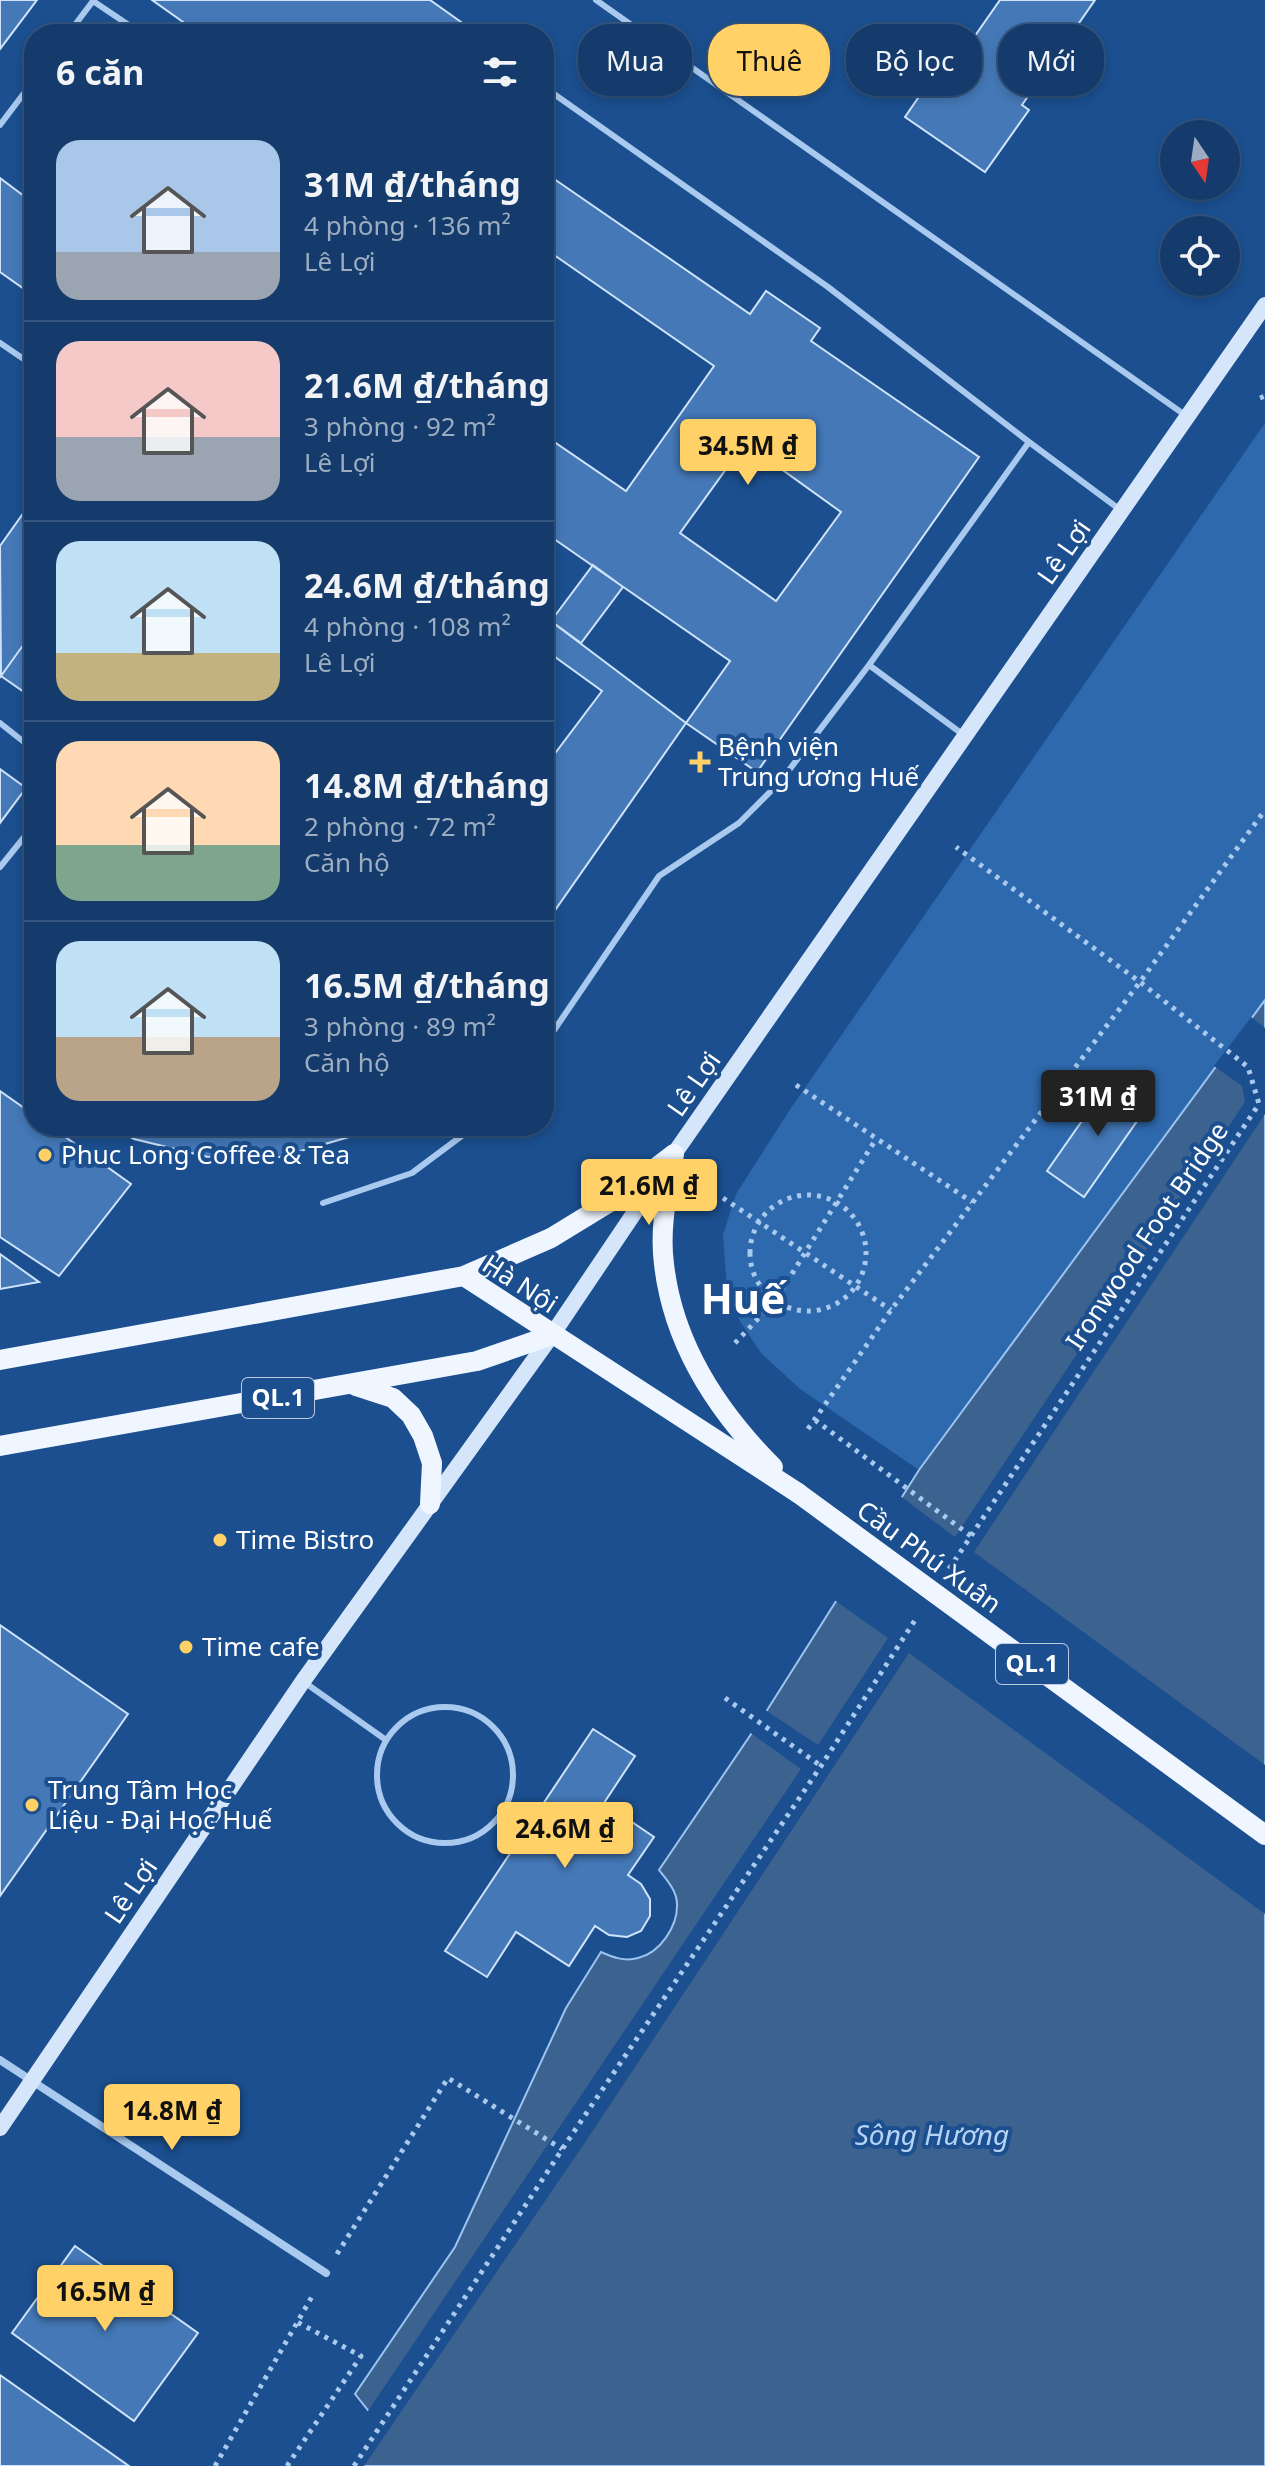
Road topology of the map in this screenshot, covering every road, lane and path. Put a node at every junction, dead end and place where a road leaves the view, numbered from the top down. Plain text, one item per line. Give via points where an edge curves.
1 (596, 0) edge
2 (76, 24) edge
3 (127, 24) edge
4 (24, 93) edge
5 (554, 94) edge
6 (0, 125) edge
7 (1265, 305) edge
8 (0, 343) edge
9 (24, 359) edge
10 (1186, 415) junction
11 (1029, 442) junction
12 (1121, 511) junction
13 (869, 665) junction
14 (0, 723) edge
15 (965, 736) junction
16 (24, 742) edge
17 (1265, 810) edge
18 (24, 837) edge
19 (956, 847) dead end
20 (0, 867) edge
21 (1140, 982) junction
22 (554, 1030) edge
23 (796, 1085) dead end
24 (462, 1136) edge
25 (876, 1139) junction
26 (674, 1154) junction
27 (723, 1198) dead end
28 (837, 1202) junction
29 (972, 1202) junction
30 (323, 1203) dead end
31 (759, 1223) junction
32 (805, 1254) junction
33 (464, 1276) junction
34 (854, 1287) junction
35 (775, 1301) junction
36 (891, 1310) junction
37 (552, 1335) junction
38 (735, 1343) dead end
39 (0, 1360) edge
40 (353, 1385) junction
41 (814, 1420) junction
42 (808, 1429) dead end
43 (0, 1446) edge
44 (798, 1493) junction
45 (430, 1504) junction
46 (898, 1646) dead end
47 (303, 1681) junction
48 (725, 1698) dead end
49 (386, 1740) junction
50 (821, 1766) junction
51 (1265, 1835) edge
52 (0, 2060) edge
53 (32, 2080) junction
54 (0, 2128) edge
55 (562, 2149) junction
56 (326, 2273) junction
57 (297, 2322) junction
58 (215, 2466) edge
59 (287, 2466) edge
60 (354, 2466) edge

1 - 10 lane
2 - 3 lane via 93,1
4 - 6 lane
5 - 11 lane via 828,287
7 - 10 main road, Lê Lợi
8 - 9 lane
10 - 12 main road, Lê Lợi
11 - 12 lane
11 - 13 lane
12 - 15 main road, Lê Lợi
13 - 15 lane
13 - 22 lane via 780,782 739,823 659,876
14 - 16 lane
15 - 26 main road, Lê Lợi
17 - 21 path
18 - 20 lane
19 - 21 path, Ironwood Foot Bridge
21 - 29 path
21 - 41 path, Ironwood Foot Bridge via 1248,1067 1259,1104 971,1536
23 - 25 path
24 - 30 lane via 412,1173
25 - 28 path
25 - 29 path
26 - 33 main road via 551,1238
26 - 37 main road, Lê Lợi
26 - 44 main road via 664,1209 663,1264 675,1316 698,1372 740,1434
27 - 31 path
28 - 31 path via 800,1195 781,1201
28 - 32 path
28 - 34 path via 862,1229 867,1246 866,1264
29 - 36 path
31 - 32 path
31 - 35 path via 750,1250 752,1269
32 - 34 path
32 - 35 path
33 - 37 main road, Hà Nội / QL.1
33 - 39 main road, Hà Nội
34 - 35 path via 832,1306 813,1311
34 - 36 path
35 - 38 path
36 - 41 path
37 - 40 main road, Hà Nội / QL.1 via 477,1361
37 - 44 main road, Cầu Phú Xuân / QL.1
37 - 45 main road, Lê Lợi
40 - 43 main road, Hà Nội / QL.1
40 - 45 main road via 393,1398 411,1415 432,1463
41 - 42 path
44 - 51 main road, Cầu Phú Xuân / QL.1, bridge
45 - 47 main road, Lê Lợi
46 - 50 path
47 - 49 lane
47 - 53 main road, Lê Lợi
48 - 50 path
49 - 49 lane via 376,1774 381,1797 406,1831 425,1840 458,1841 487,1828 502,1812 514,1771 497,1730 479,1715 433,1707 411,1715
50 - 55 path
52 - 53 street
53 - 54 main road, Lê Lợi
53 - 56 street
55 - 56 path via 448,2078
55 - 60 path
56 - 57 path
57 - 58 path
57 - 59 path via 361,2356

